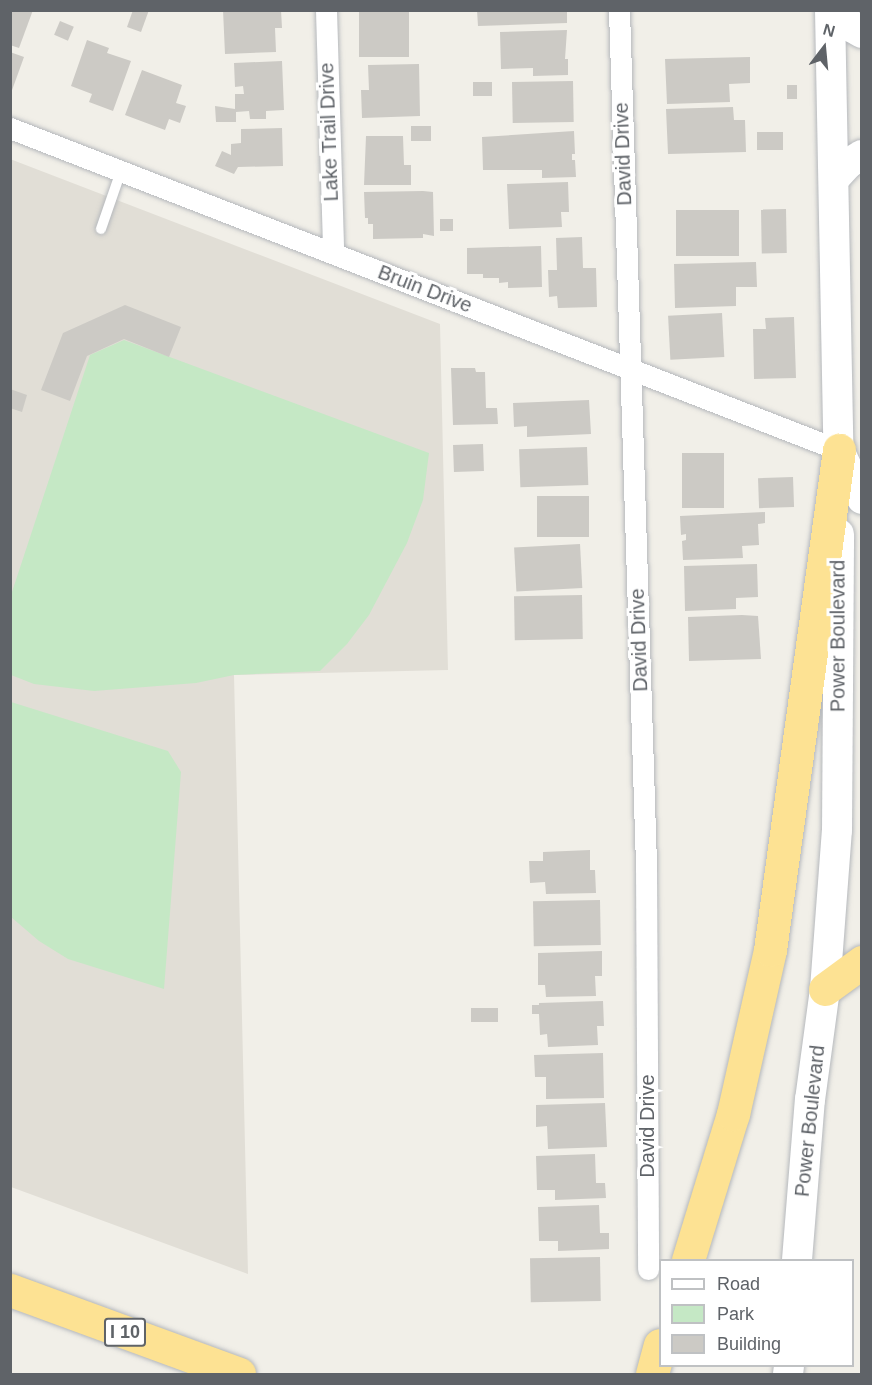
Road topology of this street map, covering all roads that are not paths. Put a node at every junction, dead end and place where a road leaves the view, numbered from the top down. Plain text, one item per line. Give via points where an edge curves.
1 (326, 10) edge
2 (619, 10) edge
3 (830, 10) edge
4 (838, 10) edge
5 (861, 33) edge
6 (10, 128) edge
7 (861, 154) edge
8 (121, 171) junction
9 (835, 178) junction
10 (101, 228) dead end
11 (333, 253) junction
12 (630, 369) junction
13 (839, 450) junction
14 (861, 499) edge
15 (861, 962) edge
16 (825, 989) junction
17 (688, 1259) edge
18 (797, 1259) edge
19 (648, 1269) dead end
20 (10, 1290) edge
21 (659, 1349) edge
22 (239, 1374) edge
23 (652, 1374) edge

1 - 11 street, Lake Trail Drive
2 - 12 street, David Drive
3 - 9 main road, Power Boulevard
4 - 5 main road
6 - 8 street, Bruin Drive
7 - 9 main road
8 - 10 lane
8 - 11 street, Bruin Drive
9 - 13 main road, Power Boulevard
11 - 12 street, Bruin Drive
12 - 13 street, Bruin Drive
12 - 19 street, David Drive via 646,865
13 - 14 main road
13 - 16 main road, Power Boulevard via 837,831
13 - 17 highway via 770,950 733,1114
15 - 16 highway
16 - 18 main road, Power Boulevard via 810,1100
20 - 22 highway, I 10
21 - 23 highway

